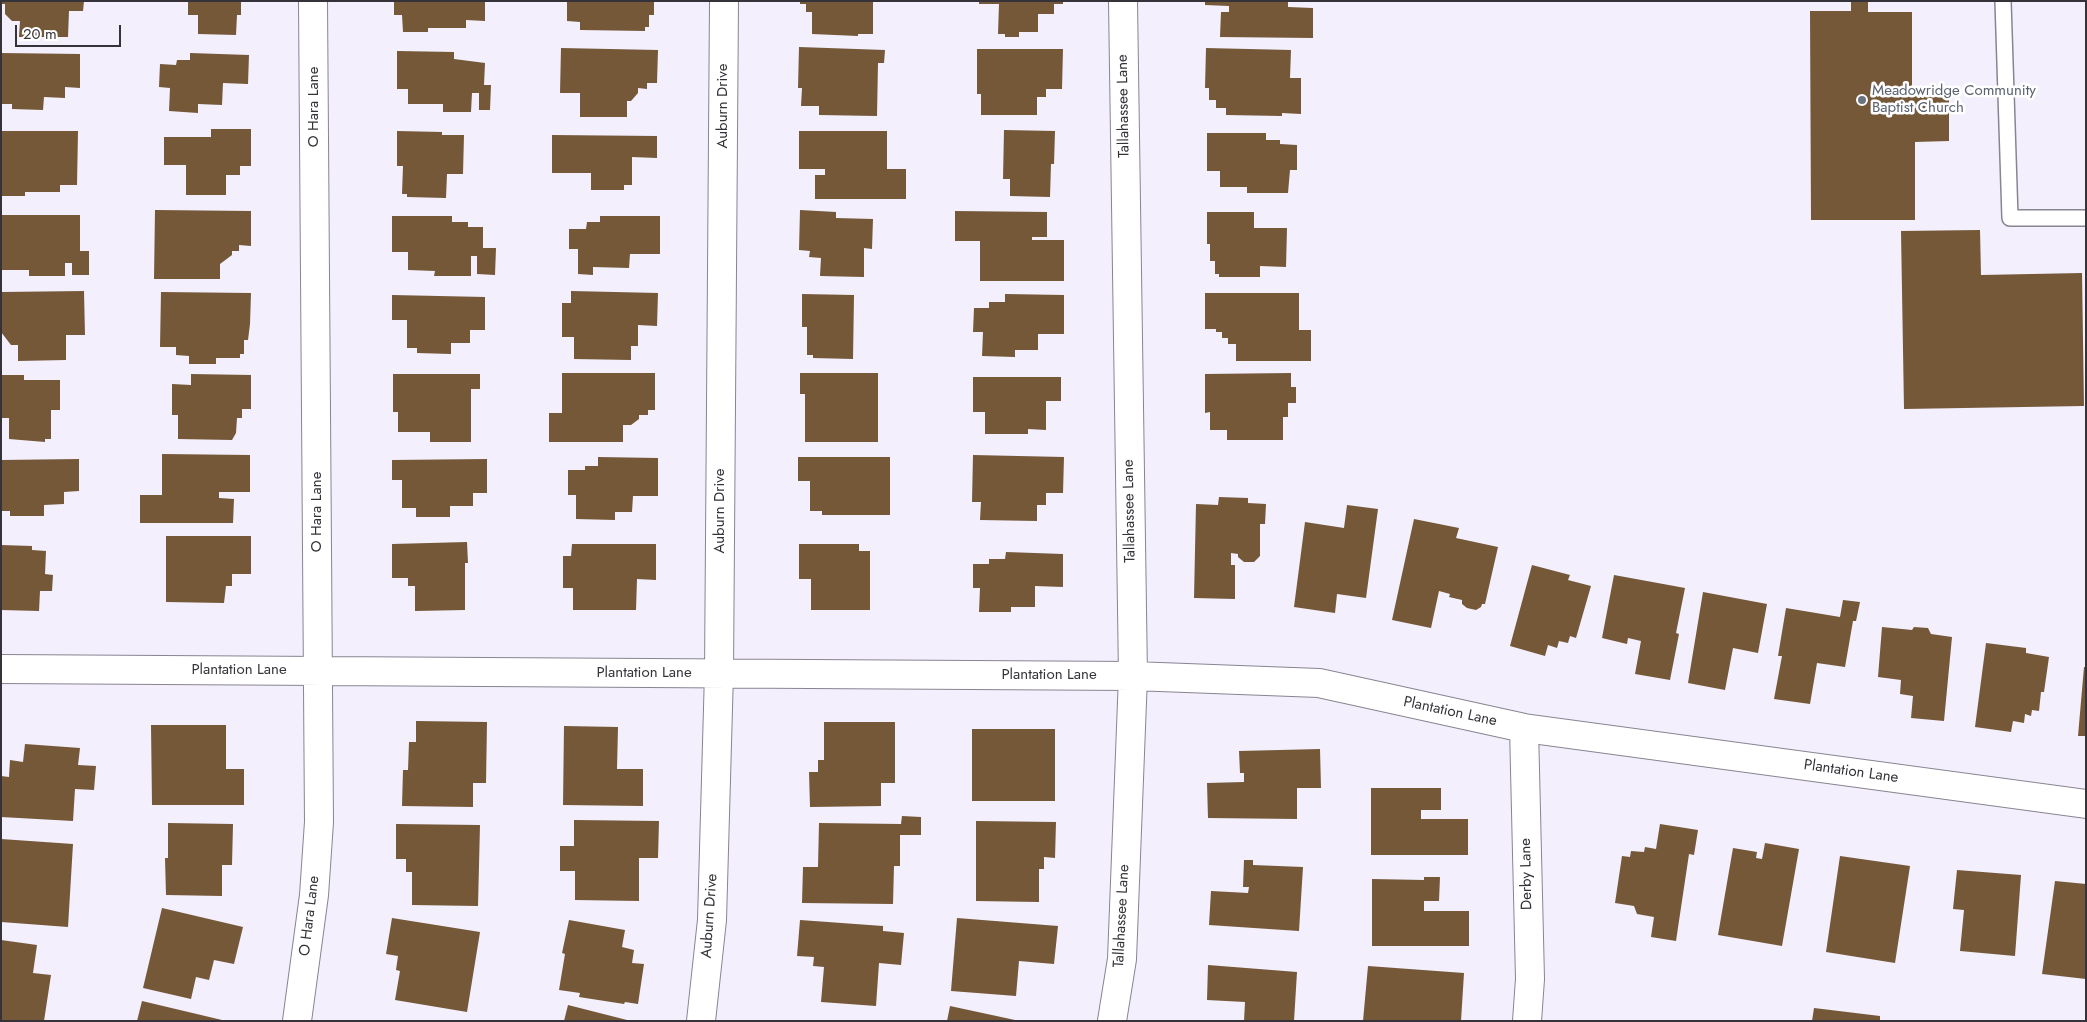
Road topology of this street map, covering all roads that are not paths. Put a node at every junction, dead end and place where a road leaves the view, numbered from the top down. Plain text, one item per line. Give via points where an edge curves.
1 (313, 1) edge
2 (724, 1) edge
3 (1123, 1) edge
4 (2003, 1) edge
5 (2086, 218) edge
6 (1, 670) edge
7 (318, 671) junction
8 (718, 673) junction
9 (1133, 676) junction
10 (1524, 728) junction
11 (2086, 804) edge
12 (297, 1021) edge
13 (701, 1021) edge
14 (1112, 1021) edge
15 (1527, 1021) edge

1 - 7 street, O Hara Lane
2 - 8 street, Auburn Drive
3 - 9 street, Tallahassee Lane
4 - 5 lane via 2010,218
6 - 7 street, Plantation Lane
7 - 8 street, Plantation Lane
7 - 12 street, O Hara Lane via 319,822 314,895
8 - 9 street, Plantation Lane
8 - 13 street, Auburn Drive via 712,920
9 - 10 street, Plantation Lane via 1319,683
9 - 14 street, Tallahassee Lane via 1122,959
10 - 11 street, Plantation Lane
10 - 15 street, Derby Lane via 1530,979

